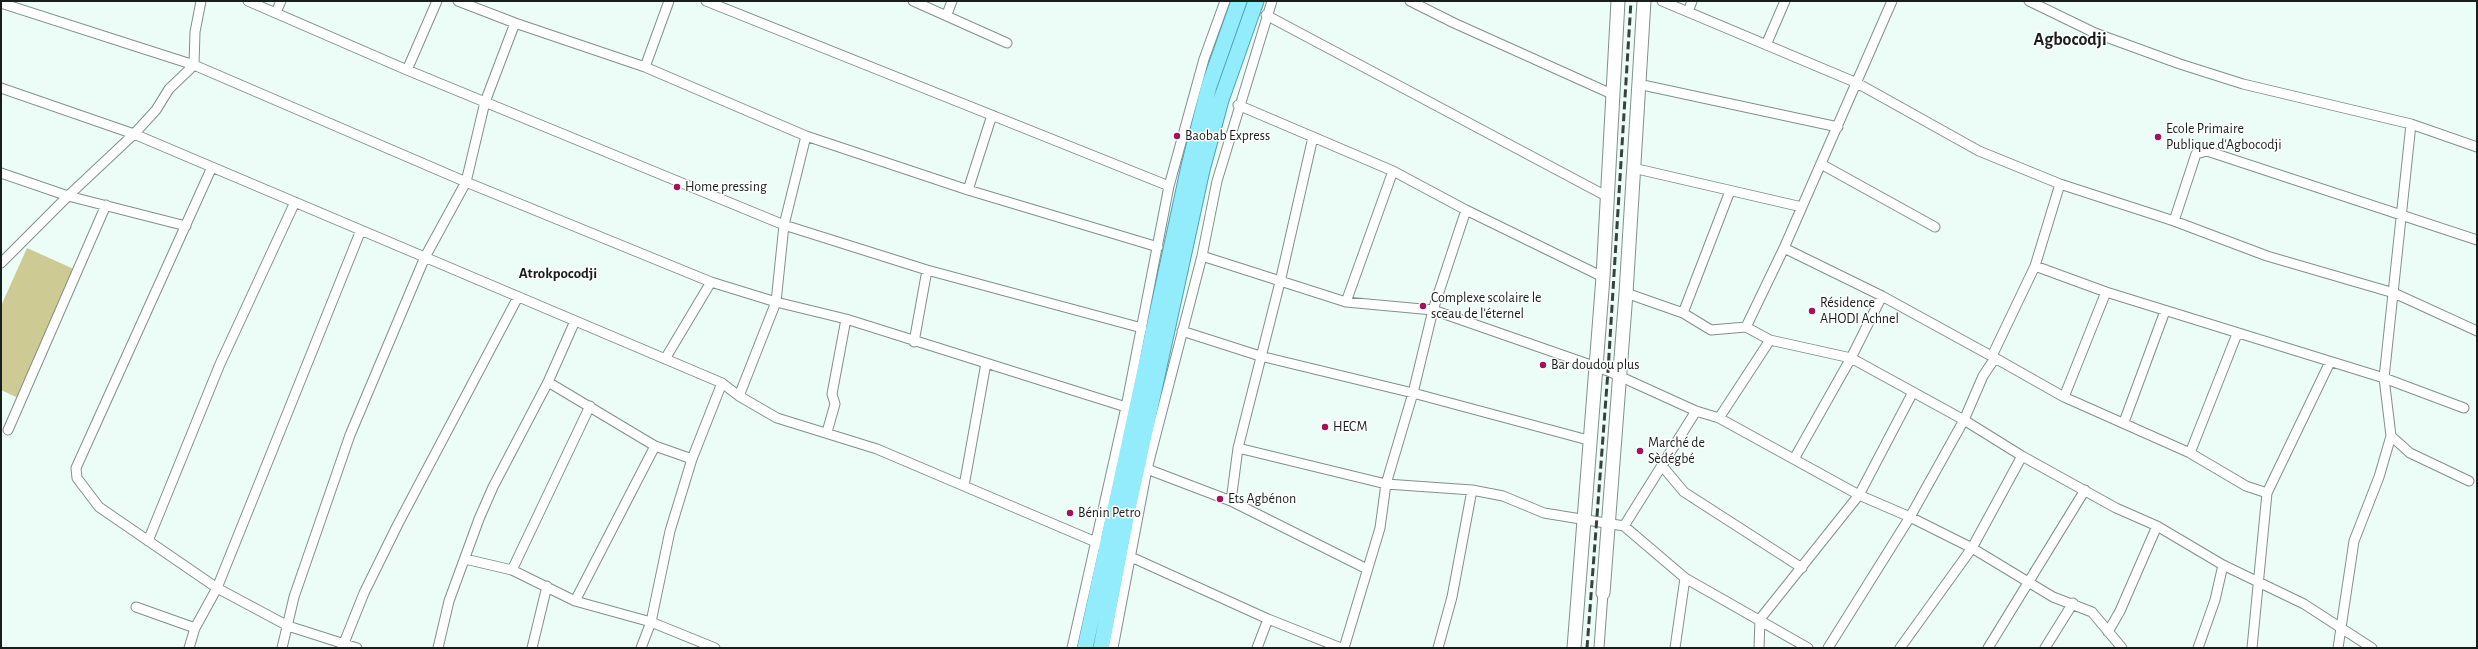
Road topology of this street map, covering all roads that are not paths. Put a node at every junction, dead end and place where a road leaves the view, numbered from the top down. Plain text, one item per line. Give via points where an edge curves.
1 (201, 1) edge
2 (248, 1) edge
3 (281, 1) edge
4 (437, 1) edge
5 (458, 1) edge
6 (669, 1) edge
7 (706, 1) edge
8 (913, 1) edge
9 (952, 1) edge
10 (1225, 1) edge
11 (1239, 1) edge
12 (1256, 1) edge
13 (1272, 1) edge
14 (1410, 1) edge
15 (1618, 1) edge
16 (1644, 1) edge
17 (1662, 1) edge
18 (1692, 1) edge
19 (1785, 1) edge
20 (1892, 1) edge
21 (2029, 1) edge
22 (1, 3) edge
23 (276, 12) junction
24 (1688, 12) junction
25 (947, 14) junction
26 (1266, 15) junction
27 (514, 23) junction
28 (1007, 43) dead end
29 (1766, 45) junction
30 (194, 65) junction
31 (645, 66) junction
32 (407, 70) junction
33 (1857, 83) junction
34 (1638, 84) junction
35 (1, 88) edge
36 (1614, 95) junction
37 (486, 102) junction
38 (1238, 105) junction
39 (992, 115) junction
40 (2411, 124) junction
41 (1838, 127) junction
42 (134, 134) junction
43 (806, 136) junction
44 (1314, 137) junction
45 (2477, 147) edge
46 (1821, 164) junction
47 (212, 167) junction
48 (1633, 168) junction
49 (1393, 171) junction
50 (1, 173) edge
51 (466, 182) junction
52 (2060, 184) junction
53 (1169, 186) junction
54 (968, 190) junction
55 (1730, 191) junction
56 (68, 196) junction
57 (1608, 197) junction
58 (295, 202) junction
59 (106, 205) junction
60 (1802, 208) junction
61 (1466, 210) junction
62 (2401, 215) junction
63 (2174, 221) junction
64 (784, 224) junction
65 (186, 226) junction
66 (1935, 227) dead end
67 (361, 230) junction
68 (2477, 240) edge
69 (1158, 247) junction
70 (1784, 248) junction
71 (1202, 256) junction
72 (425, 257) junction
73 (1, 263) edge
74 (2035, 266) junction
75 (927, 270) junction
76 (1603, 277) junction
77 (710, 282) junction
78 (1280, 282) junction
79 (2106, 292) junction
80 (1626, 293) junction
81 (2394, 293) junction
82 (1882, 296) junction
83 (518, 297) junction
84 (776, 302) junction
85 (1346, 302) junction
86 (1433, 310) junction
87 (2165, 311) junction
88 (1683, 313) junction
89 (846, 319) junction
90 (575, 321) junction
91 (1746, 327) junction
92 (1142, 328) junction
93 (1182, 330) junction
94 (2477, 331) edge
95 (2238, 334) junction
96 (1770, 340) junction
97 (914, 342) junction
98 (1260, 356) junction
99 (1993, 357) junction
100 (1851, 358) junction
101 (665, 359) junction
102 (986, 362) junction
103 (2330, 362) junction
104 (1594, 367) junction
105 (1620, 376) junction
106 (2384, 378) junction
107 (548, 382) junction
108 (722, 383) junction
109 (1913, 392) junction
110 (1413, 393) junction
111 (738, 396) junction
112 (2064, 397) junction
113 (590, 406) junction
114 (1126, 407) junction
115 (2464, 408) dead end
116 (1696, 411) junction
117 (1719, 418) junction
118 (1964, 420) junction
119 (2124, 422) junction
120 (8, 430) dead end
121 (827, 432) junction
122 (2391, 436) junction
123 (1588, 440) junction
124 (655, 446) junction
125 (1238, 448) junction
126 (2190, 453) junction
127 (2022, 456) junction
128 (692, 459) junction
129 (1794, 459) junction
130 (1663, 467) junction
131 (1147, 469) junction
132 (2469, 481) dead end
133 (1386, 484) junction
134 (964, 486) junction
135 (1472, 490) junction
136 (2085, 490) junction
137 (2267, 493) junction
138 (1859, 495) junction
139 (1230, 501) junction
140 (1910, 517) junction
141 (1583, 519) junction
142 (1608, 524) junction
143 (1624, 526) junction
144 (2157, 526) junction
145 (148, 541) junction
146 (1972, 548) junction
147 (1113, 549) junction
148 (466, 558) junction
149 (2223, 565) junction
150 (1802, 568) junction
151 (1367, 569) junction
152 (512, 570) junction
153 (1685, 578) junction
154 (2258, 580) junction
155 (2031, 582) junction
156 (546, 586) junction
157 (217, 588) junction
158 (1603, 593) joint
159 (575, 601) junction
160 (2073, 603) junction
161 (136, 607) dead end
162 (1268, 619) junction
163 (1760, 619) junction
164 (651, 622) junction
165 (288, 626) junction
166 (195, 628) junction
167 (2340, 628) junction
168 (2108, 632) junction
169 (696, 644) edge
170 (342, 646) edge
171 (190, 648) edge
172 (282, 648) edge
173 (357, 648) edge
174 (438, 648) edge
175 (532, 648) edge
176 (641, 648) edge
177 (715, 648) edge
178 (1072, 648) edge
179 (1085, 648) edge
180 (1101, 648) edge
181 (1113, 648) edge
182 (1257, 648) edge
183 (1340, 648) edge
184 (1344, 648) edge
185 (1438, 648) edge
186 (1574, 648) edge
187 (1599, 648) edge
188 (1675, 648) edge
189 (1759, 648) edge
190 (1808, 648) edge
191 (1828, 648) edge
192 (1900, 648) edge
193 (1988, 648) edge
194 (2045, 648) edge
195 (2122, 648) edge
196 (2198, 648) edge
197 (2252, 648) edge
198 (2338, 648) edge
199 (2372, 648) edge

1 - 30 street via 195,32
2 - 23 street
3 - 23 street
4 - 32 street
5 - 27 street
6 - 31 street
7 - 39 street
8 - 25 street
9 - 25 street
10 - 53 street via 1204,59
11 - 147 highway via 1211,79 1192,152
12 - 147 highway via 1221,100 1202,170
13 - 26 street
14 - 36 street
15 - 36 main road
16 - 34 main road
17 - 24 street
18 - 24 street
19 - 29 street
20 - 33 street
21 - 40 street via 2095,33 2180,64 2243,84
22 - 30 street
23 - 32 street
24 - 29 street
25 - 28 street
26 - 38 street
26 - 57 street
27 - 31 street
27 - 37 street
29 - 33 street
30 - 42 street via 168,89 156,110
30 - 51 street
31 - 43 street
32 - 37 street
33 - 41 street
33 - 52 street via 1979,151
34 - 41 street
34 - 48 main road
35 - 42 street
36 - 57 main road
37 - 51 street
37 - 64 street
38 - 44 street
38 - 71 street via 1217,181
39 - 53 street
39 - 54 street
40 - 45 street
40 - 62 street
41 - 46 street
42 - 47 street
42 - 56 street
43 - 54 street
43 - 64 street
44 - 49 street
44 - 78 street
46 - 60 street
46 - 66 street
47 - 58 street
47 - 65 street
48 - 55 street
48 - 80 main road
49 - 61 street
49 - 85 street
50 - 56 street
51 - 72 street
51 - 77 street
52 - 63 street
52 - 74 street
53 - 69 street
54 - 69 street
55 - 60 street
55 - 88 street
56 - 59 street
56 - 73 street
57 - 76 main road
58 - 67 street
58 - 145 street via 220,364
59 - 65 street
59 - 120 street
60 - 70 street
61 - 76 street
61 - 86 street
62 - 63 street via 2207,151 2196,154
62 - 68 street
62 - 81 street
63 - 81 street via 2267,256
64 - 75 street
64 - 84 street
65 - 145 street via 76,472 99,507
67 - 72 street
67 - 157 street
69 - 92 street
70 - 82 street
70 - 91 street
71 - 78 street
71 - 93 street
72 - 83 street
72 - 165 street via 350,435 294,597
74 - 79 street
74 - 99 street
75 - 92 street
75 - 97 street
76 - 104 main road
77 - 84 street
77 - 101 street
78 - 85 street
78 - 98 street
79 - 87 street
79 - 112 street
80 - 88 street
80 - 105 main road
81 - 94 street
81 - 106 street
82 - 99 street
82 - 100 street
83 - 90 street
83 - 170 street via 398,524 364,593
84 - 89 street
84 - 111 street
85 - 86 street
86 - 104 street
86 - 110 street
87 - 95 street
87 - 119 street
88 - 91 street via 1711,330
89 - 97 street
89 - 121 street via 832,394 835,404
90 - 101 street
90 - 107 street
91 - 96 street
92 - 114 street
93 - 98 street
93 - 131 street
95 - 103 street
95 - 126 street
96 - 100 street
96 - 117 street
97 - 102 street
98 - 110 street
98 - 125 street
99 - 112 street
99 - 118 street
100 - 109 street
100 - 129 street
101 - 108 street
102 - 114 street
102 - 134 street
103 - 106 street
103 - 137 street
104 - 105 street
104 - 123 main road
105 - 116 street
105 - 142 main road
106 - 115 street
106 - 122 street
107 - 113 street
107 - 148 street via 493,487
108 - 111 street
108 - 128 street
109 - 118 street
109 - 138 street
110 - 123 street
110 - 133 street
111 - 121 street via 777,418
112 - 119 street
113 - 124 street
113 - 152 street
114 - 147 street
116 - 117 street
116 - 130 street
117 - 129 street
118 - 127 street
118 - 140 street
119 - 126 street
121 - 134 street via 876,449
122 - 132 street via 2410,453
122 - 167 street via 2379,477 2354,541
123 - 141 main road
124 - 128 street
124 - 159 street
125 - 133 street
125 - 139 street
126 - 137 street via 2246,486
127 - 136 street
127 - 146 street
128 - 164 street via 670,531
129 - 138 street
130 - 143 street
130 - 150 street via 1684,492
131 - 139 street
131 - 147 street
133 - 135 street
133 - 151 street via 1380,528
134 - 147 street
135 - 141 street via 1503,496 1544,513
135 - 185 street via 1452,597
136 - 144 street via 2116,508
136 - 155 street
137 - 154 street
138 - 140 street
138 - 150 street
139 - 151 street
140 - 146 street
140 - 191 street
141 - 142 street
141 - 186 main road
142 - 143 street
142 - 158 main road
143 - 153 street
144 - 149 street
144 - 168 street via 2120,611
145 - 157 street
146 - 155 street
146 - 192 street
147 - 162 street
147 - 178 street
147 - 179 highway
147 - 180 highway
147 - 181 street
148 - 152 street
148 - 174 street via 449,601
149 - 154 street
149 - 196 street via 2215,600
150 - 163 street
151 - 184 street
152 - 156 street
153 - 163 street
153 - 188 street
154 - 167 street via 2304,604
154 - 197 street
155 - 160 street via 2053,596
155 - 193 street
156 - 159 street
156 - 175 street
157 - 165 street
157 - 166 street
158 - 187 street
159 - 164 street
160 - 168 street via 2092,612
160 - 194 street
161 - 166 street
162 - 182 street
162 - 183 street
163 - 189 street
163 - 190 street
164 - 169 street
164 - 176 street
165 - 170 street
165 - 172 street
166 - 171 street
167 - 198 street
167 - 199 street
168 - 195 street
169 - 177 street
170 - 173 street

